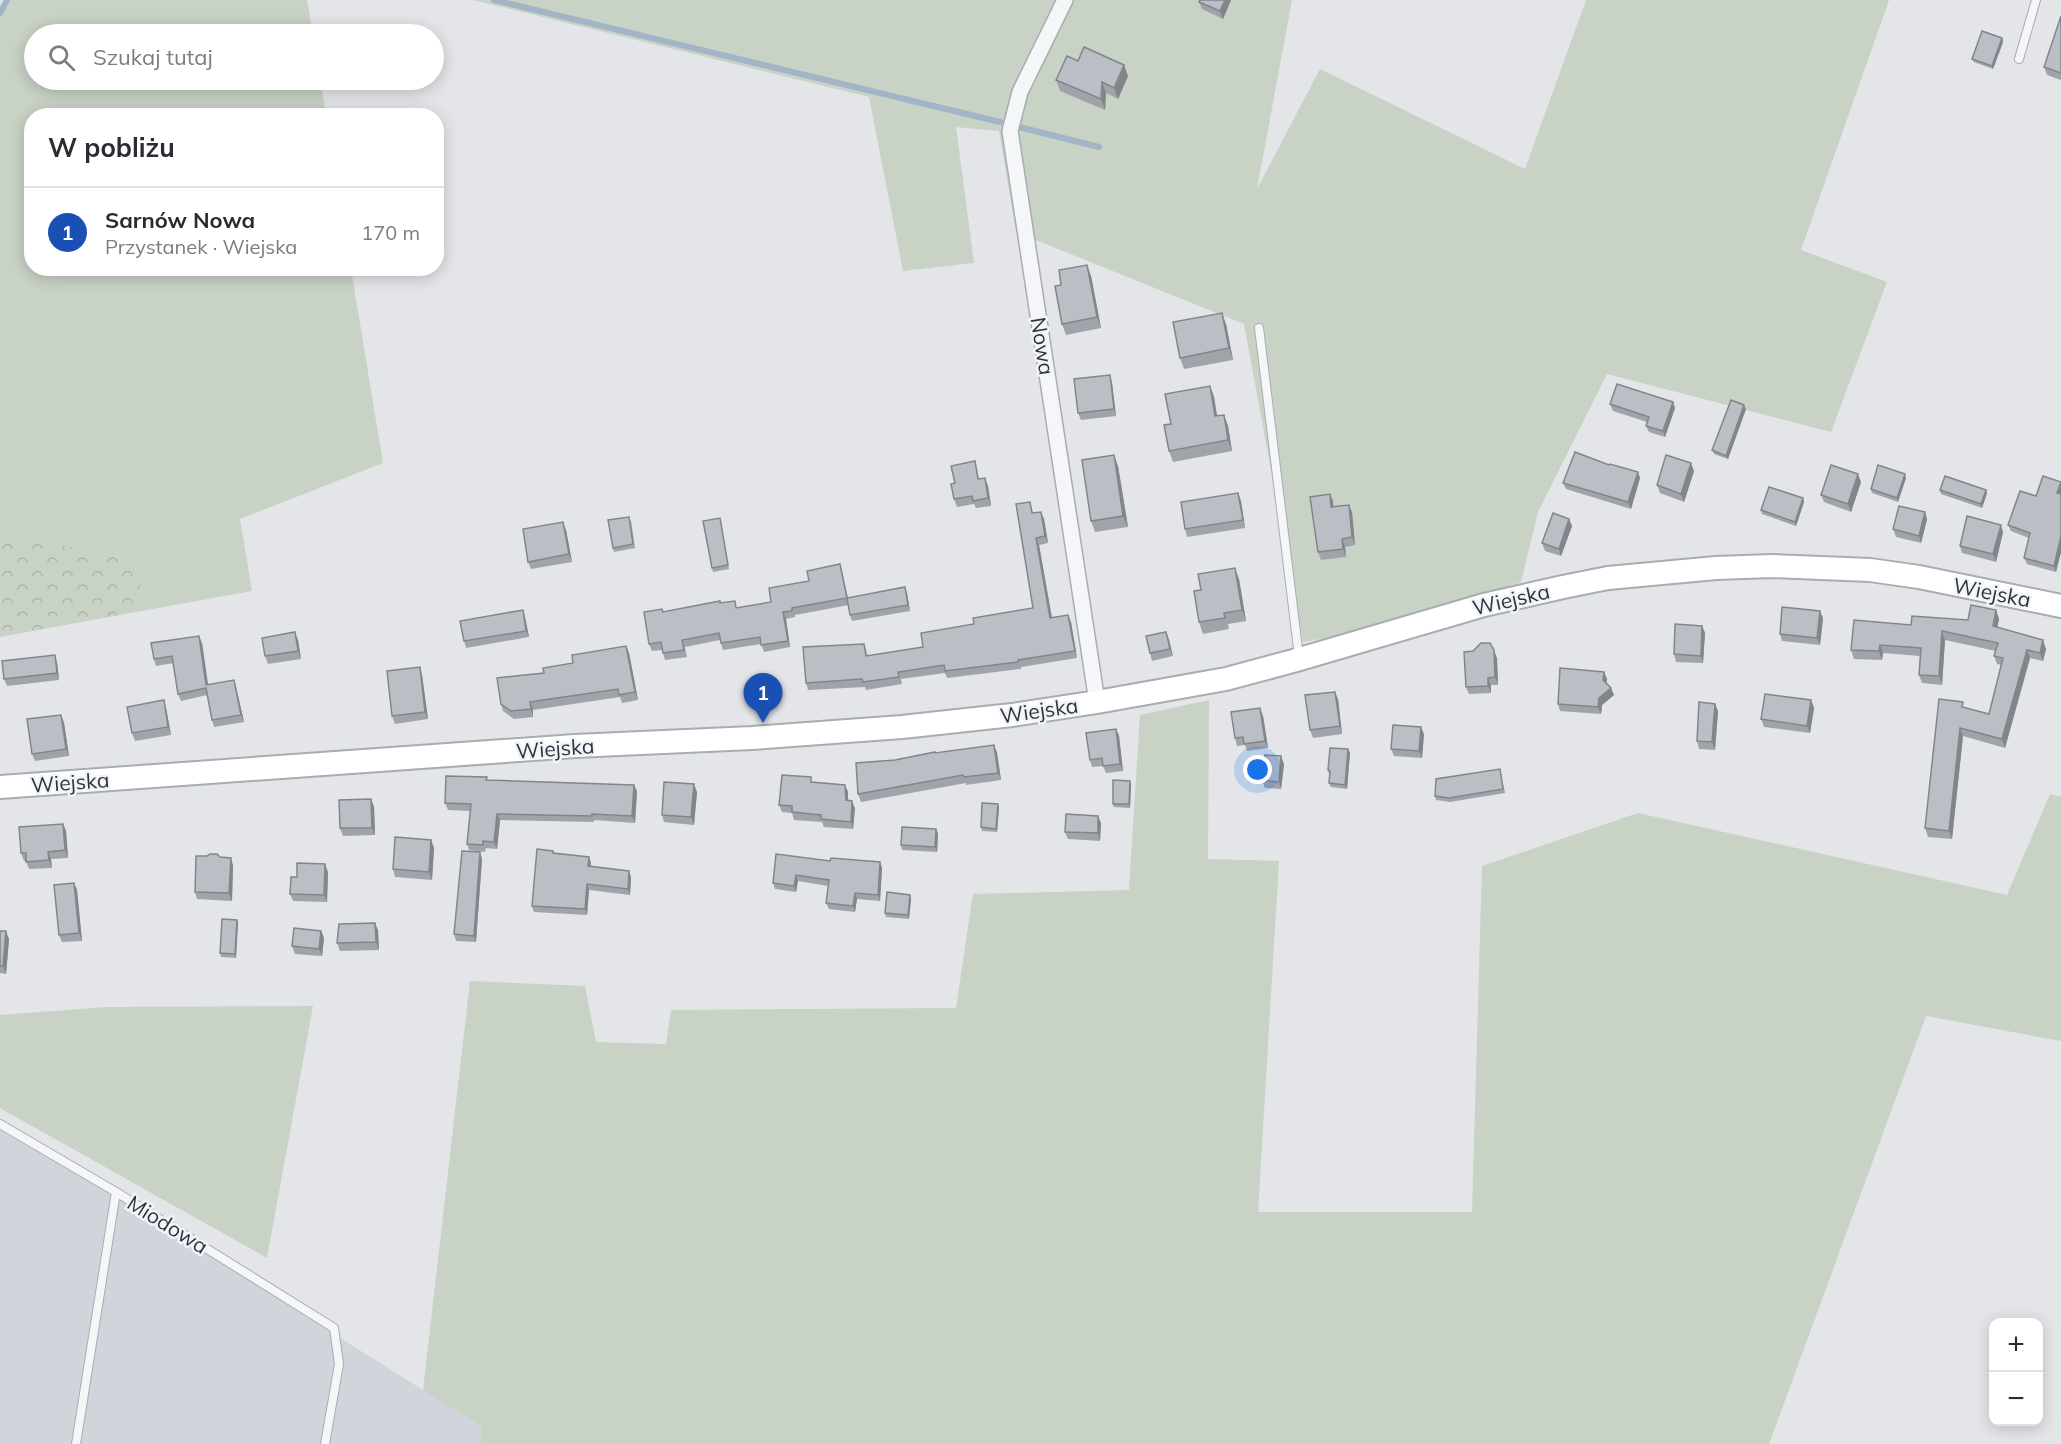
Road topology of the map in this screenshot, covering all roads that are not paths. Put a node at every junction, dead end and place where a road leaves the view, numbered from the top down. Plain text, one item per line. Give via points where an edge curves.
1 (1065, 0) edge
2 (2036, 0) edge
3 (2019, 59) dead end
4 (1259, 328) dead end
5 (2061, 606) edge
6 (1299, 660) junction
7 (1097, 702) junction
8 (0, 787) edge
9 (0, 1124) edge
10 (116, 1192) junction
11 (76, 1444) edge
12 (325, 1444) edge

1 - 7 street, Nowa via 1020,92 1010,131
2 - 3 lane
4 - 6 lane
5 - 6 street, Wiejska via 1870,570 1716,568 1608,578 1484,604
6 - 7 street, Wiejska via 1226,679
7 - 8 street, Wiejska via 902,727
9 - 10 lane, Miodowa
10 - 11 lane
10 - 12 lane, Miodowa via 334,1328 339,1364

